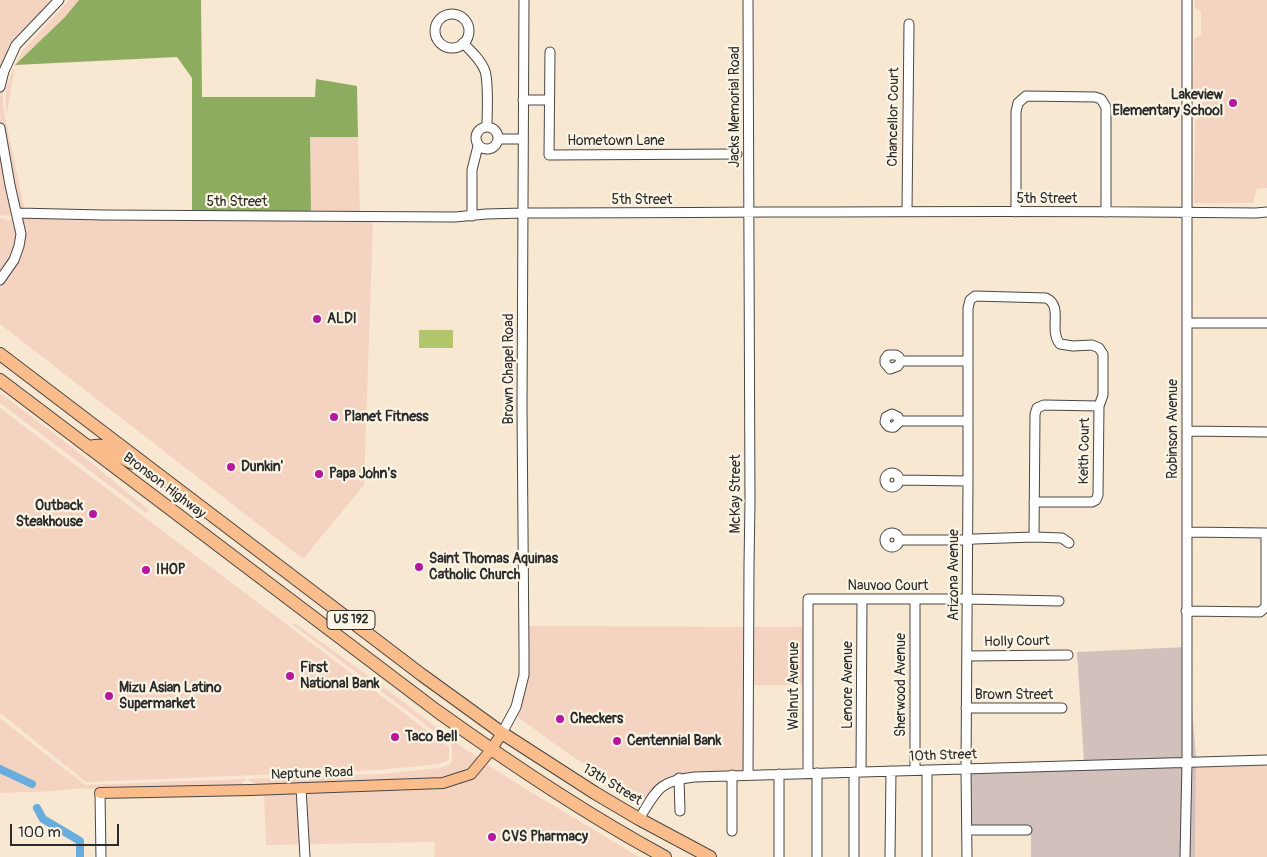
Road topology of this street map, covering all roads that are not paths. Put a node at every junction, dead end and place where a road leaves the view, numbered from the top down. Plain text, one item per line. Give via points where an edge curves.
1 (59, 0) edge
2 (524, 0) edge
3 (748, 0) edge
4 (1187, 0) edge
5 (909, 24) dead end
6 (463, 43) dead end
7 (550, 52) dead end
8 (0, 87) edge
9 (523, 100) junction
10 (549, 100) junction
11 (487, 127) junction
12 (0, 128) edge
13 (498, 139) junction
14 (523, 139) junction
15 (478, 146) junction
16 (737, 154) dead end
17 (907, 212) junction
18 (1016, 212) junction
19 (1106, 212) junction
20 (1188, 212) junction
21 (1267, 212) edge
22 (17, 213) junction
23 (524, 213) junction
24 (750, 213) junction
25 (472, 216) junction
26 (0, 280) edge
27 (1187, 322) junction
28 (1267, 322) edge
29 (0, 354) edge
30 (901, 361) dead end
31 (968, 361) junction
32 (0, 380) edge
33 (1099, 406) junction
34 (900, 421) dead end
35 (968, 421) junction
36 (1187, 431) junction
37 (1267, 432) edge
38 (88, 447) junction
39 (152, 469) junction
40 (899, 480) dead end
41 (968, 481) junction
42 (1034, 502) junction
43 (193, 526) junction
44 (1186, 532) junction
45 (236, 533) junction
46 (1034, 538) junction
47 (899, 540) dead end
48 (968, 540) junction
49 (1069, 543) dead end
50 (222, 548) junction
51 (292, 576) junction
52 (808, 599) joint
53 (862, 599) junction
54 (967, 599) junction
55 (915, 600) junction
56 (1058, 601) dead end
57 (1186, 611) junction
58 (1068, 655) dead end
59 (967, 656) junction
60 (966, 708) junction
61 (1062, 708) dead end
62 (502, 733) junction
63 (491, 750) junction
64 (1267, 760) edge
65 (1187, 762) junction
66 (966, 769) junction
67 (915, 770) junction
68 (927, 770) junction
69 (891, 771) junction
70 (858, 772) junction
71 (812, 773) junction
72 (779, 774) junction
73 (748, 775) junction
74 (732, 776) junction
75 (679, 778) junction
76 (301, 788) junction
77 (100, 793) joint
78 (680, 810) dead end
79 (639, 819) junction
80 (967, 830) junction
81 (1027, 830) dead end
82 (732, 831) dead end
83 (102, 857) edge
84 (305, 857) edge
85 (665, 857) edge
86 (710, 857) edge
87 (779, 857) edge
88 (817, 857) edge
89 (854, 857) edge
90 (890, 857) edge
91 (927, 857) edge
92 (967, 857) edge
93 (1185, 857) edge

1 - 8 street via 16,45
2 - 9 street, Brown Chapel Road
3 - 24 street, Jacks Memorial Road
4 - 20 street, Robinson Avenue
5 - 17 street, Chancellor Court
6 - 11 street via 485,70
7 - 10 street, Hometown Lane
9 - 10 street
9 - 14 street, Brown Chapel Road
10 - 16 street, Hometown Lane via 549,155
11 - 13 street via 495,131
11 - 15 street via 477,132
12 - 22 street
13 - 14 street
13 - 15 street via 490,149
14 - 23 street, Brown Chapel Road
15 - 25 street via 472,170
17 - 18 street, 5th Street
17 - 24 street, 5th Street
18 - 19 street, 5th Street
18 - 19 street via 1016,112 1018,103 1026,96 1101,99 1106,107
19 - 20 street, 5th Street
20 - 21 street, 5th Street
20 - 27 street, Robinson Avenue
22 - 25 street, 5th Street
22 - 26 street via 19,246
23 - 24 street, 5th Street
23 - 25 street, 5th Street
23 - 62 street, Brown Chapel Road via 524,675 516,707
24 - 73 street, McKay Street
27 - 28 street
27 - 36 street, Robinson Avenue
29 - 39 highway, Bronson Highway / US 192
30 - 31 street
31 - 33 street, Arizona Avenue via 970,300 975,296 1046,298 1055,307 1056,338 1060,344 1092,345 1103,354
31 - 35 street, Arizona Avenue
32 - 38 highway, Bronson Highway / US 192
33 - 42 street, Keith Court via 1096,500
33 - 42 street, Keith Court via 1044,405 1037,408
34 - 35 street
35 - 41 street, Arizona Avenue
36 - 37 street
36 - 44 street, Robinson Avenue
38 - 39 highway via 102,445 126,460
38 - 43 highway, Bronson Highway / US 192
39 - 45 highway, Bronson Highway / US 192
40 - 41 street
41 - 48 street, Arizona Avenue
42 - 46 street
43 - 45 highway via 218,535
43 - 50 highway, Bronson Highway / US 192
44 - 57 street, Robinson Avenue
44 - 57 street via 1266,532 1266,607 1260,612
45 - 51 highway, US 192
46 - 48 street
46 - 49 street via 1062,538
47 - 48 street
48 - 54 street, Arizona Avenue
50 - 51 highway via 231,545 243,547 279,573
50 - 63 highway, Bronson Highway / US 192
51 - 62 highway, US 192
52 - 53 street, Nauvoo Court
52 - 71 street, Walnut Avenue
53 - 55 street, Nauvoo Court
53 - 70 street, Lenore Avenue
54 - 55 street, Nauvoo Court
54 - 56 street, Nauvoo Court
54 - 59 street, Arizona Avenue
55 - 67 street, Sherwood Avenue
57 - 65 street, Robinson Avenue
58 - 59 street, Holly Court
59 - 60 street, Arizona Avenue
60 - 61 street, Brown Street
60 - 66 street, Arizona Avenue
62 - 63 main road, Neptune Road
62 - 79 highway, 13th Street / US 192
63 - 76 main road, Neptune Road via 472,774 443,783
63 - 85 highway, US 192 via 564,798
64 - 65 street, 10th Street
65 - 66 street, 10th Street
65 - 93 street, Robinson Avenue
66 - 68 street, 10th Street
66 - 80 street, Arizona Avenue
67 - 68 street, 10th Street
67 - 69 street, 10th Street
68 - 91 street
69 - 70 street, 10th Street
69 - 90 street
70 - 71 street, 10th Street
70 - 89 street, Lenore Avenue
71 - 72 street, 10th Street
71 - 88 street, Walnut Avenue
72 - 73 street, 10th Street
72 - 87 street
73 - 74 street, 10th Street
74 - 75 street, 10th Street
74 - 82 street
75 - 78 street
75 - 79 street, 10th Street via 655,792
76 - 77 main road, Neptune Road
76 - 84 street
77 - 83 street
79 - 86 highway, 13th Street / US 192
80 - 81 street
80 - 92 street, Arizona Avenue

